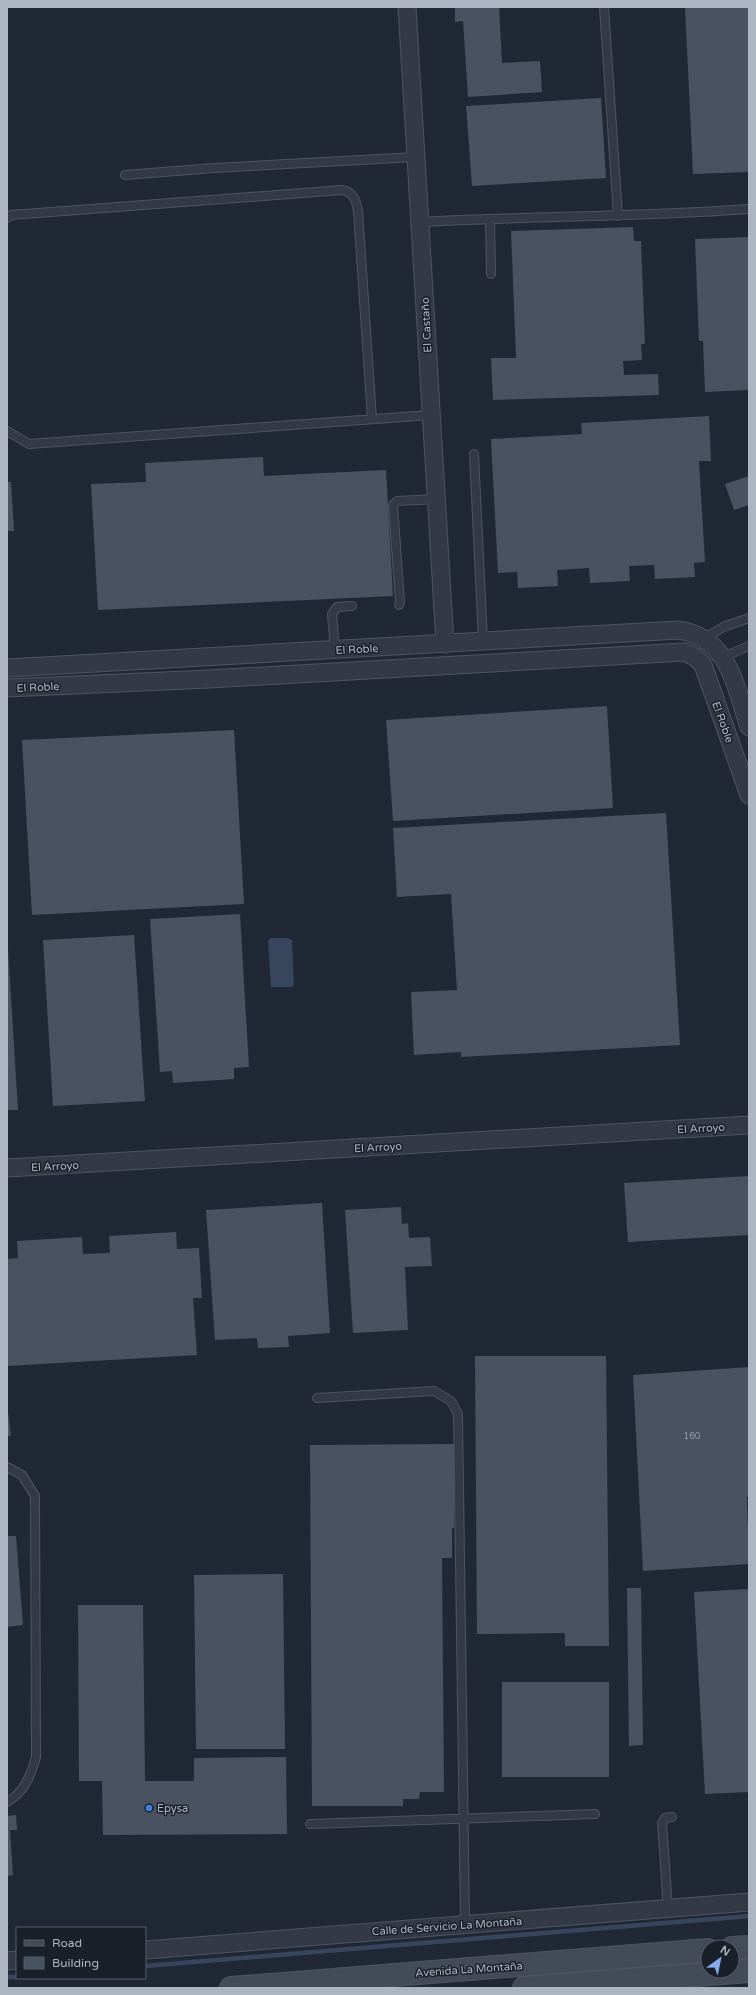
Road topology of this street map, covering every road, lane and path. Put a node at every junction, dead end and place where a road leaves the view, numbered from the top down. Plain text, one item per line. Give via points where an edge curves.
1 (407, 7) edge
2 (604, 7) edge
3 (416, 157) junction
4 (125, 175) dead end
5 (749, 209) edge
6 (618, 216) junction
7 (7, 218) edge
8 (490, 218) junction
9 (420, 222) junction
10 (491, 274) dead end
11 (432, 415) junction
12 (372, 420) junction
13 (7, 431) edge
14 (474, 454) dead end
15 (436, 499) junction
16 (399, 605) dead end
17 (352, 606) dead end
18 (749, 618) edge
19 (705, 638) junction
20 (483, 641) junction
21 (445, 644) junction
22 (749, 646) edge
23 (335, 650) junction
24 (691, 654) junction
25 (723, 657) junction
26 (208, 658) junction
27 (7, 668) edge
28 (209, 679) junction
29 (7, 688) edge
30 (749, 728) edge
31 (749, 795) edge
32 (749, 1125) edge
33 (7, 1168) edge
34 (317, 1398) dead end
35 (7, 1467) edge
36 (7, 1802) edge
37 (595, 1814) dead end
38 (672, 1817) dead end
39 (463, 1818) junction
40 (310, 1824) dead end
41 (749, 1902) edge
42 (668, 1909) junction
43 (465, 1924) junction
44 (146, 1950) edge
45 (700, 1951) edge
46 (668, 1953) junction
47 (749, 1970) edge
48 (670, 1982) edge
49 (230, 1988) edge
50 (524, 1988) edge

1 - 3 street, El Castaño
2 - 6 lane
3 - 4 lane
3 - 9 street, El Castaño
5 - 6 lane
6 - 8 lane
7 - 12 lane via 11,215 349,191 355,198 358,211
8 - 9 lane
8 - 10 lane
9 - 11 street, El Castaño
11 - 12 lane
11 - 15 street, El Castaño
12 - 13 lane via 29,444
14 - 20 lane
15 - 16 lane via 397,501 393,505
15 - 21 street, El Castaño
17 - 23 lane via 337,607 332,614
18 - 19 lane via 723,627
19 - 20 street, El Roble via 678,630
19 - 24 street
19 - 25 street, El Roble
20 - 21 street, El Roble
21 - 23 street, El Roble
22 - 25 lane
23 - 26 street, El Roble
24 - 28 street, El Roble via 669,651
24 - 31 street, El Roble via 703,666
25 - 30 street, El Roble
26 - 27 street, El Roble
26 - 28 street
28 - 29 street, El Roble
32 - 33 street, El Arroyo
34 - 39 lane via 434,1391 451,1401 458,1414
35 - 36 lane via 22,1475 35,1496 36,1758 24,1787
37 - 39 lane
38 - 42 lane via 665,1818 662,1822
39 - 40 lane
39 - 43 lane
41 - 42 street, Calle de Servicio La Montaña
42 - 43 street, Calle de Servicio La Montaña
43 - 44 street, Calle de Servicio La Montaña
45 - 46 main road, Avenida La Montaña
46 - 48 street
46 - 49 main road, Avenida La Montaña
47 - 48 main road, Avenida La Montaña
48 - 50 main road, Avenida La Montaña

